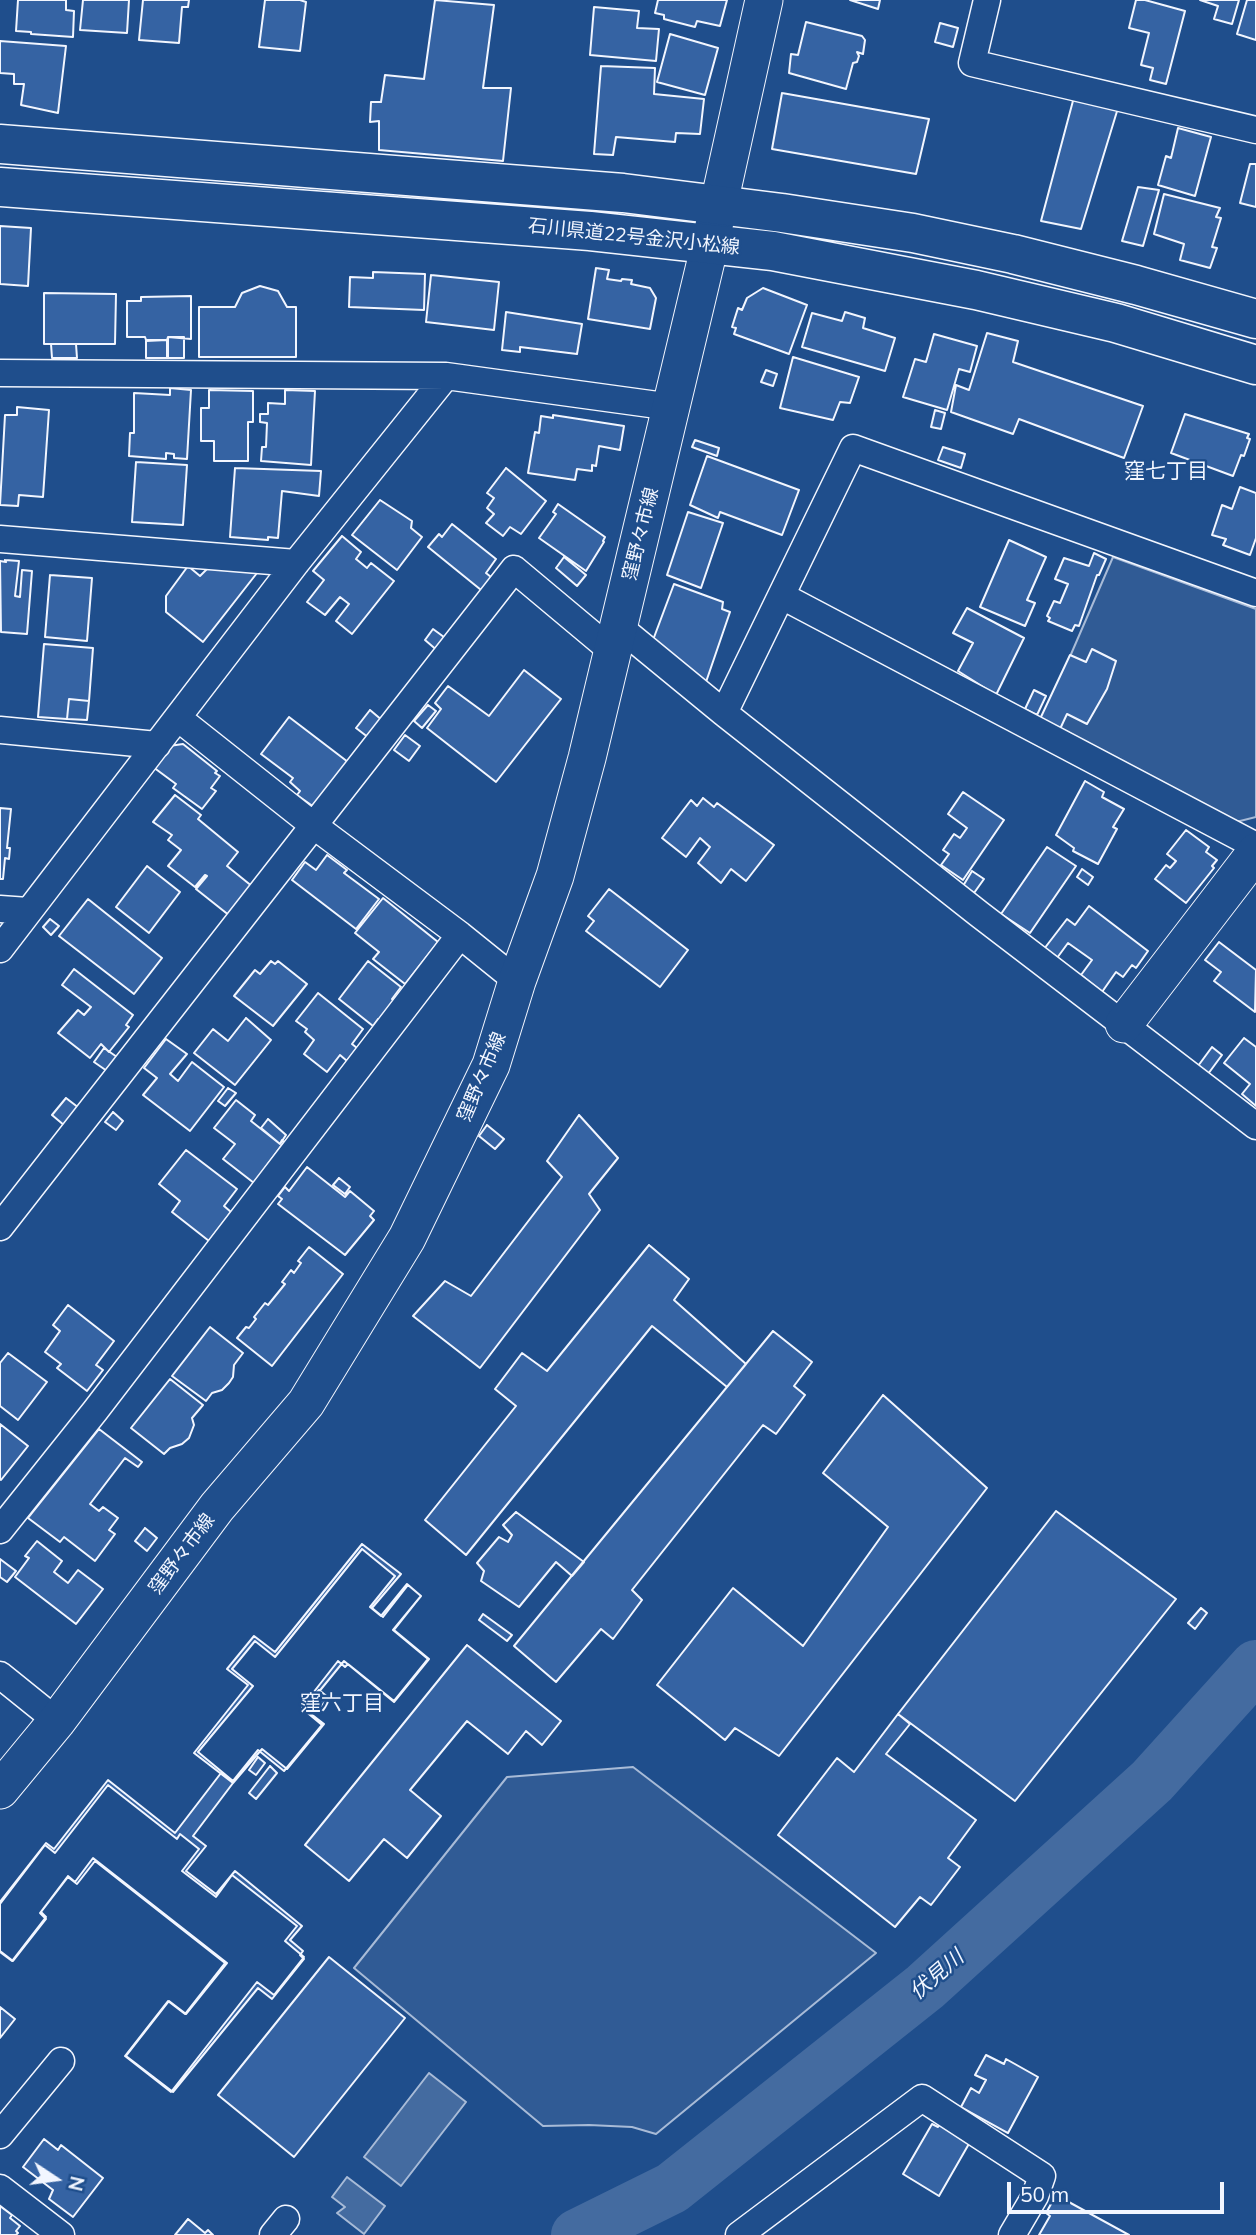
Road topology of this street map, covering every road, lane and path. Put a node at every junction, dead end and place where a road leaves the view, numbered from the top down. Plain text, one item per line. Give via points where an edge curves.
1 (764, 0) edge
2 (987, 0) edge
3 (1256, 130) edge
4 (0, 144) edge
5 (0, 187) edge
6 (718, 205) junction
7 (710, 244) junction
8 (1256, 319) edge
9 (1256, 365) edge
10 (0, 373) edge
11 (446, 376) junction
12 (672, 407) junction
13 (0, 539) edge
14 (296, 563) junction
15 (1256, 593) edge
16 (782, 596) junction
17 (615, 638) junction
18 (724, 713) junction
19 (178, 718) junction
20 (0, 730) edge
21 (158, 745) junction
22 (313, 825) junction
23 (1256, 846) edge
24 (1256, 852) edge
25 (0, 909) edge
26 (28, 911) junction
27 (460, 935) junction
28 (0, 949) edge
29 (517, 981) junction
30 (1124, 1024) junction
31 (1256, 1126) edge
32 (0, 1227) edge
33 (0, 1530) edge
34 (0, 1675) edge
35 (57, 1721) junction
36 (0, 1790) edge
37 (61, 2061) dead end
38 (0, 2135) edge
39 (0, 2188) edge
40 (61, 2235) edge
41 (739, 2235) edge
42 (1012, 2235) edge

1 - 6 main road, 窪野々市線
2 - 3 street via 972,63
4 - 6 main road, 石川県道22号金沢小松線 via 527,185
5 - 7 main road, 石川県道22号金沢小松線
6 - 7 main road, 窪野々市線
6 - 8 main road, 石川県道22号金沢小松線 via 913,233 1013,254
7 - 9 main road, 石川県道22号金沢小松線 via 773,251 976,290 1116,323
7 - 12 main road, 窪野々市線
10 - 11 street
11 - 12 street
11 - 14 street
12 - 17 main road, 窪野々市線
13 - 14 street
14 - 19 street
15 - 16 street via 853,448
16 - 18 street
16 - 23 street
17 - 18 street
17 - 22 street via 514,569
17 - 29 main road, 窪野々市線 via 555,876
18 - 30 street
19 - 21 street
19 - 22 street
20 - 21 street
21 - 26 street
22 - 27 street
22 - 32 street
24 - 30 main road
25 - 26 street
26 - 28 street
27 - 29 street
27 - 33 street
29 - 35 main road, 窪野々市線 via 491,1065 407,1238 349,1334 306,1403 217,1507
30 - 31 street
34 - 35 street
35 - 36 main road, 窪野々市線
37 - 38 street
39 - 40 street
41 - 42 street via 922,2098 1042,2176

